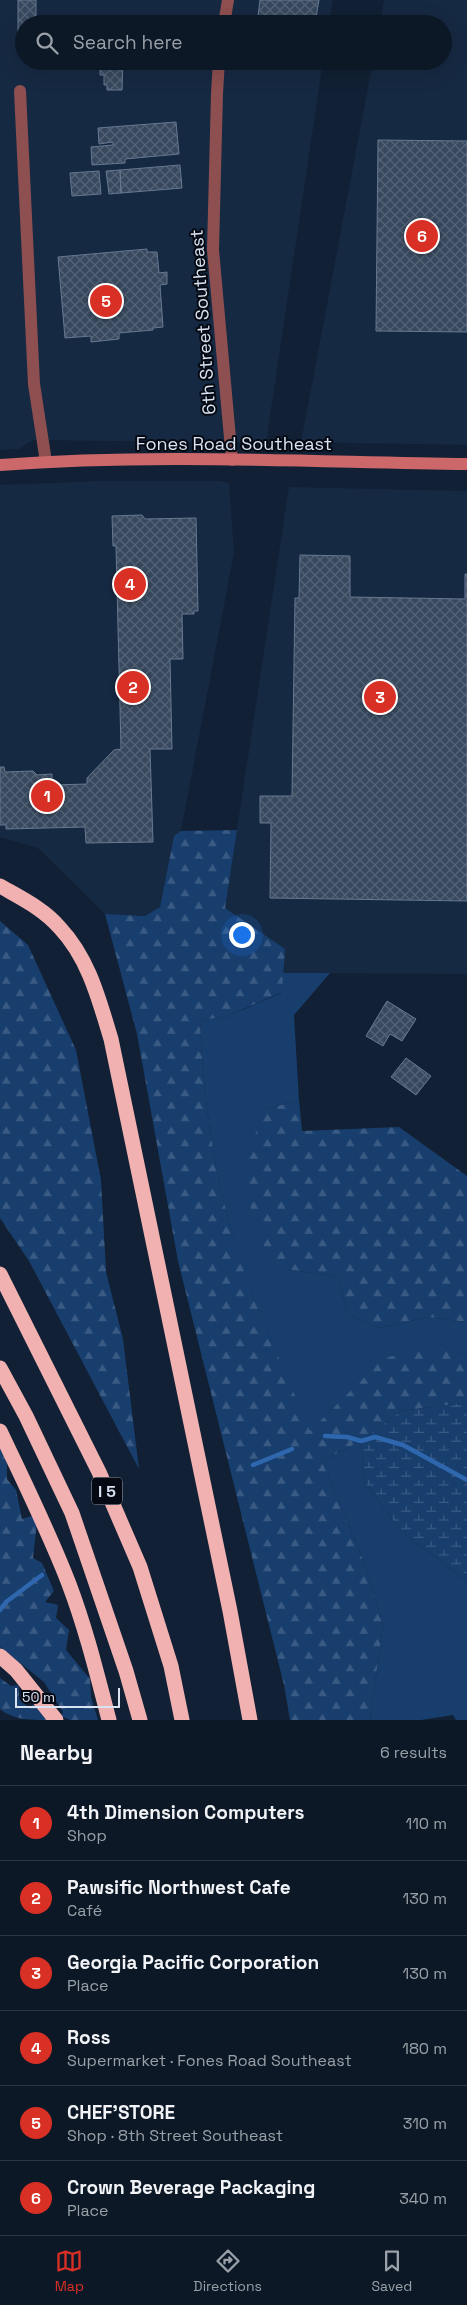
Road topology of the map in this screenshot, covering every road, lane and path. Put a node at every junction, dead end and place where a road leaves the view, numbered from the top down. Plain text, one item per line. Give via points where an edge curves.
1 (228, 0) edge
2 (226, 15) edge
3 (218, 70) edge
4 (20, 91) dead end
5 (232, 460) junction
6 (46, 462) junction
7 (467, 464) edge
8 (0, 465) edge
9 (0, 886) edge
10 (0, 1274) edge
11 (0, 1368) edge
12 (0, 1431) edge
13 (0, 1656) edge
14 (56, 1720) edge
15 (109, 1720) edge
16 (140, 1720) edge
17 (182, 1720) edge
18 (250, 1720) edge

1 - 2 street
3 - 5 street, 6th Street Southeast via 213,250
4 - 6 street via 34,384
5 - 6 street, Fones Road Southeast
5 - 7 street, Fones Road Southeast
6 - 8 street, Fones Road Southeast
9 - 18 highway via 31,903 60,927 77,950 98,994 111,1039
10 - 17 highway, I 5 via 99,1472 140,1567 171,1666
11 - 16 highway, I 5 via 72,1513
12 - 15 highway via 69,1585 92,1653
13 - 14 highway via 16,1670

